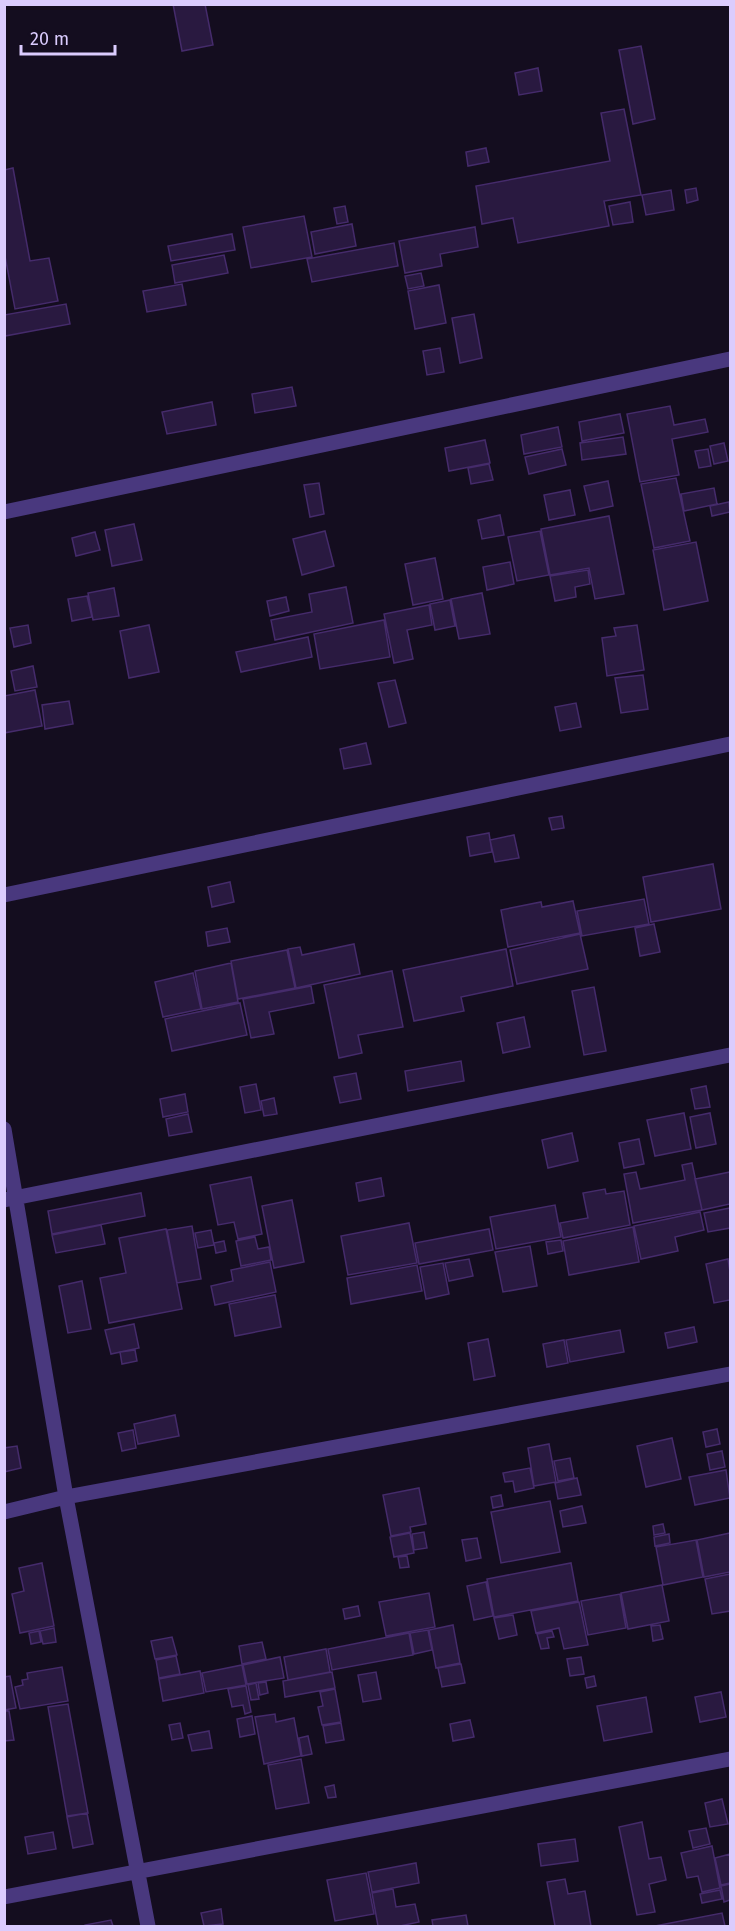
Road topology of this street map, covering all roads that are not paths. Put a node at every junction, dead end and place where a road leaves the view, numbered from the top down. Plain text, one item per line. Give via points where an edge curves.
1 (730, 359) edge
2 (4, 512) edge
3 (730, 744) edge
4 (4, 895) edge
5 (730, 1055) edge
6 (4, 1129) edge
7 (11, 1199) edge
8 (730, 1374) edge
9 (66, 1497) junction
10 (4, 1512) edge
11 (730, 1759) edge
12 (138, 1871) junction
13 (4, 1897) edge
14 (148, 1926) edge

1 - 2 street
3 - 4 street
5 - 7 street
6 - 7 street
7 - 9 street
8 - 9 street
9 - 10 street
9 - 12 street
11 - 12 street
12 - 13 street
12 - 14 street

